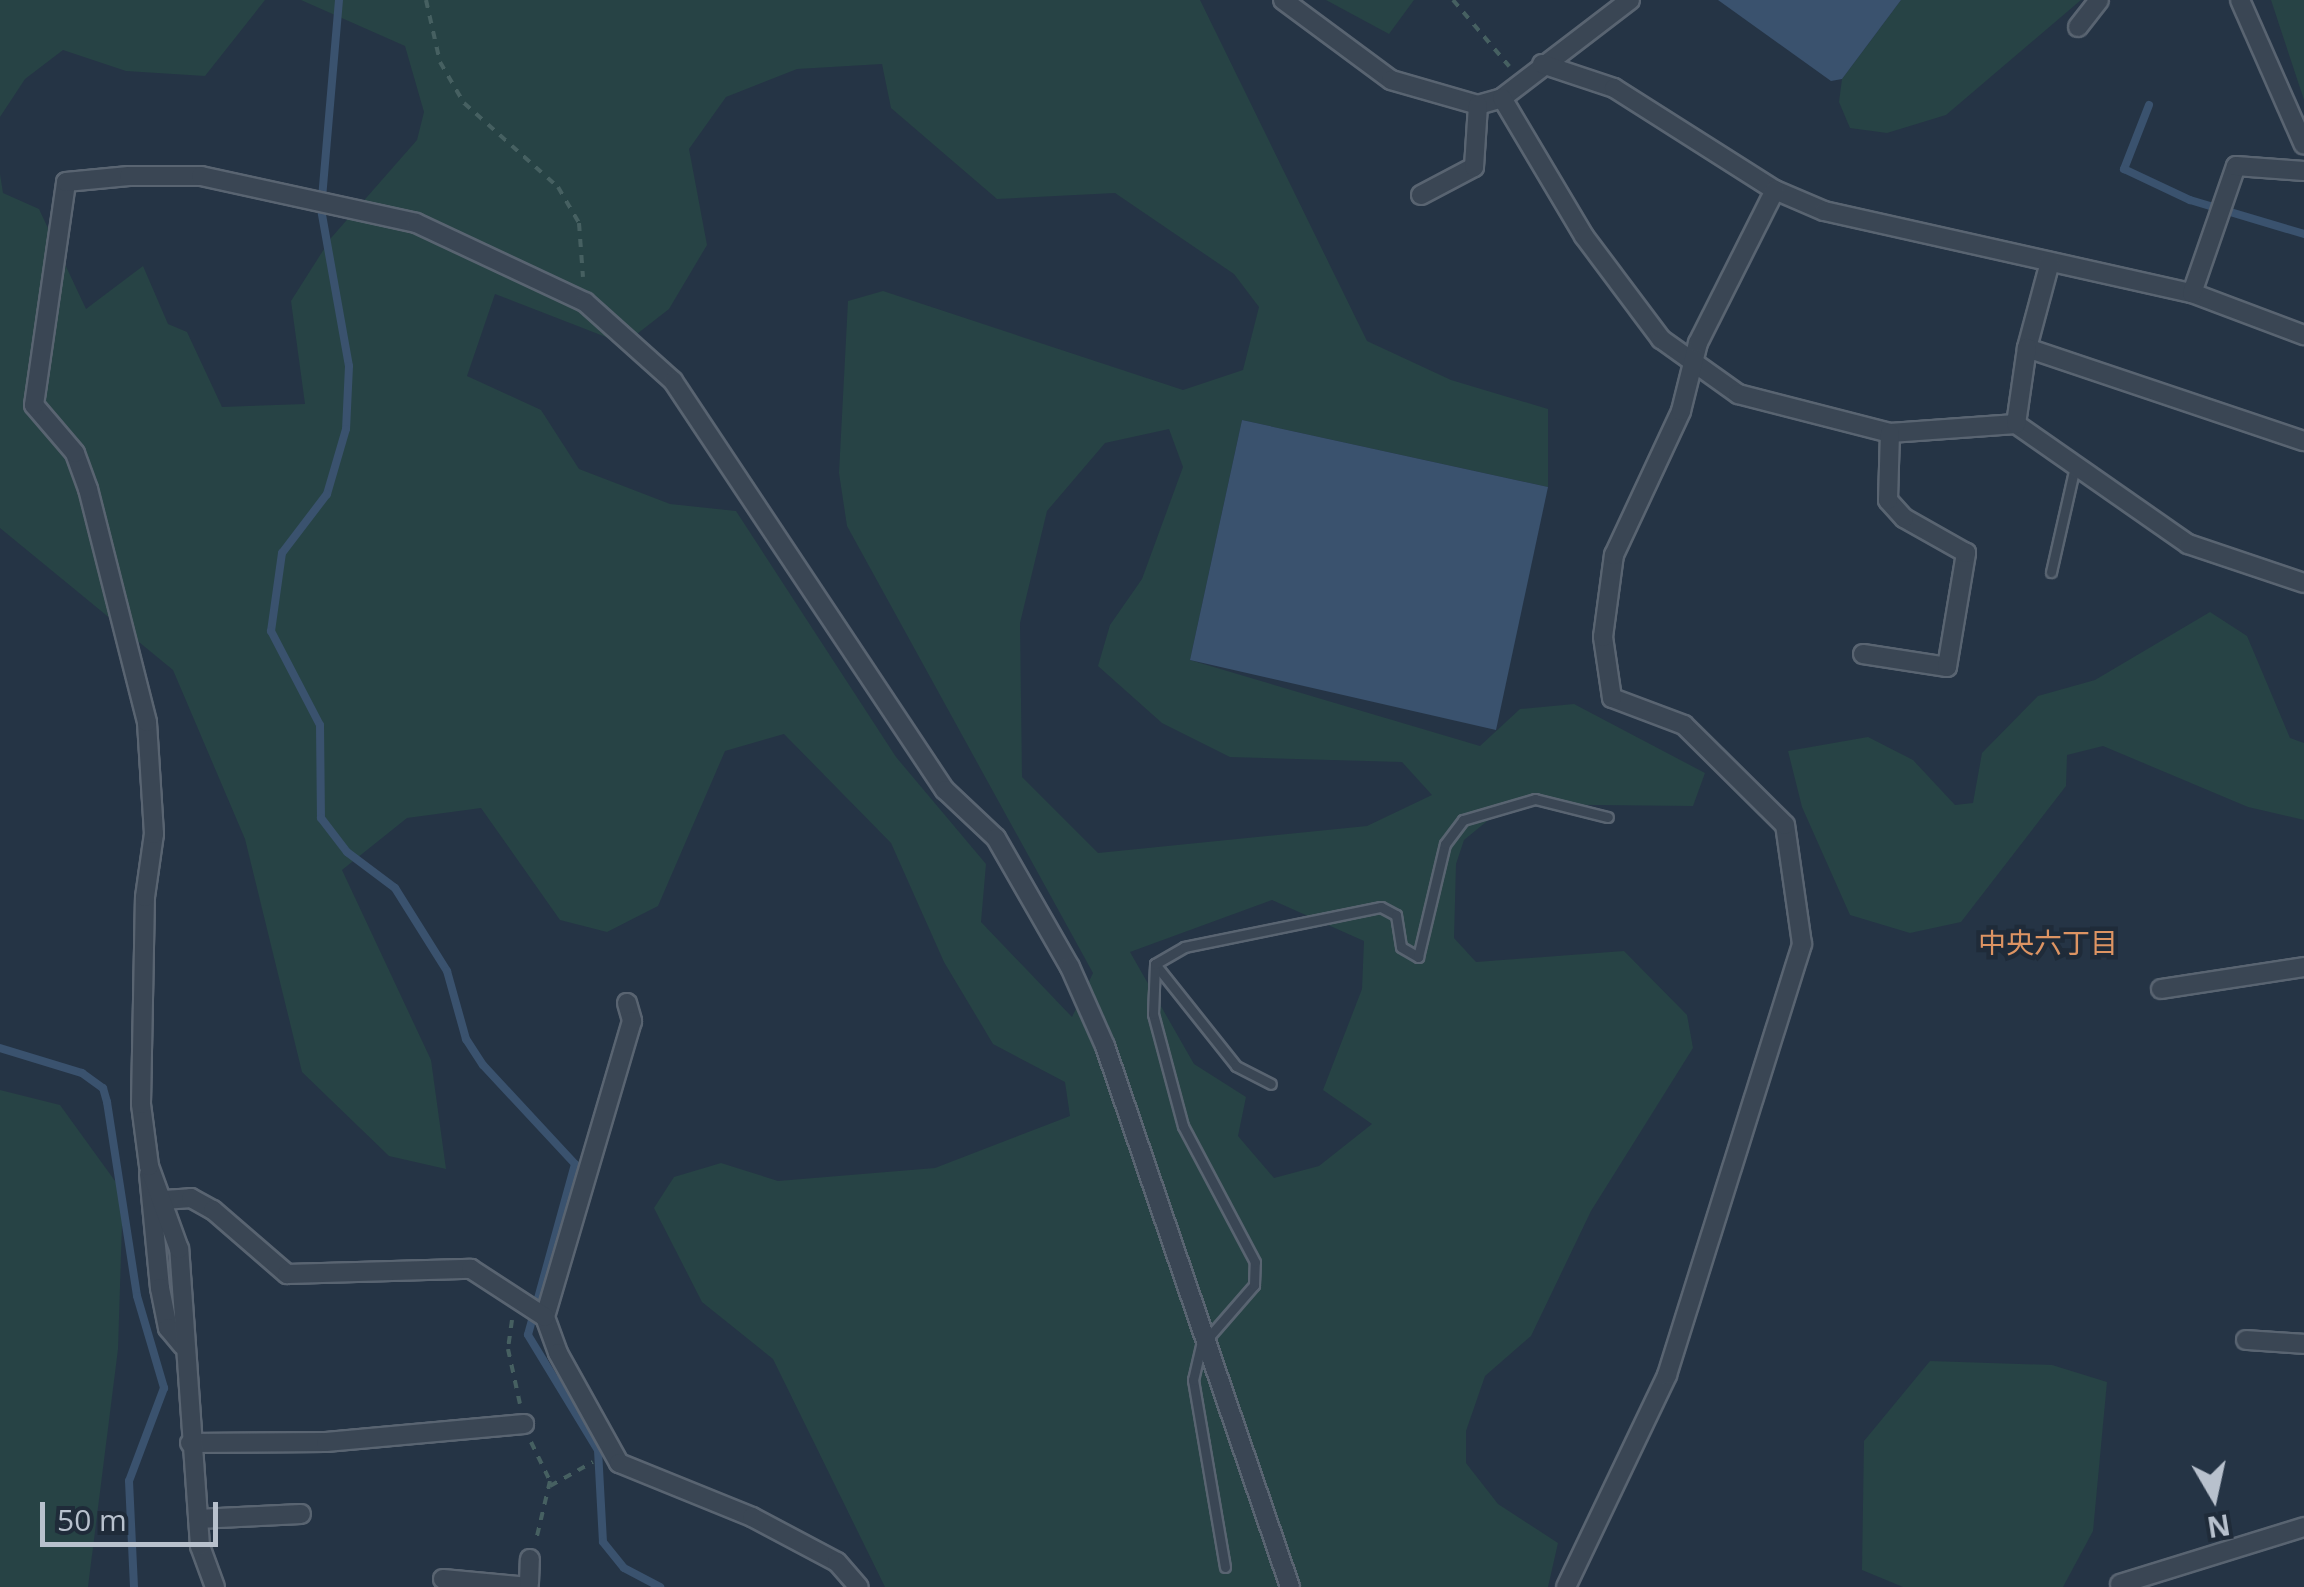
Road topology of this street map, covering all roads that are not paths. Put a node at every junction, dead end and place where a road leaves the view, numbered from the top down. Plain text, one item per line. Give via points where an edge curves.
1 (1283, 0) edge
2 (1630, 0) edge
3 (2100, 0) edge
4 (2240, 0) edge
5 (2078, 27) dead end
6 (1542, 64) junction
7 (1502, 98) junction
8 (1478, 105) junction
9 (2304, 144) edge
10 (2304, 171) edge
11 (1775, 190) junction
12 (1421, 195) dead end
13 (2050, 262) junction
14 (2192, 293) junction
15 (2304, 335) edge
16 (2027, 348) junction
17 (1690, 363) junction
18 (2016, 424) junction
19 (1890, 433) junction
20 (2304, 441) edge
21 (2074, 471) junction
22 (2051, 572) dead end
23 (2304, 583) edge
24 (1863, 654) dead end
25 (1608, 818) dead end
26 (1155, 964) junction
27 (2304, 967) edge
28 (2161, 988) dead end
29 (628, 1003) dead end
30 (1272, 1084) dead end
31 (149, 1166) junction
32 (164, 1200) junction
33 (545, 1317) junction
34 (2246, 1340) dead end
35 (2304, 1344) edge
36 (183, 1346) junction
37 (1201, 1346) junction
38 (524, 1424) dead end
39 (190, 1443) junction
40 (301, 1514) dead end
41 (198, 1519) junction
42 (2304, 1527) edge
43 (530, 1559) dead end
44 (1225, 1567) dead end
45 (442, 1578) dead end
46 (2169, 1579) edge
47 (2120, 1584) dead end
48 (529, 1585) edge
49 (214, 1587) edge
50 (859, 1587) edge
51 (1290, 1587) edge
52 (1566, 1587) edge

1 - 8 street via 1391,80
2 - 6 street
3 - 5 street
4 - 9 street
6 - 7 street
6 - 11 street via 1614,88
7 - 8 street
7 - 17 street via 1584,236 1661,339
8 - 12 street via 1474,166
10 - 14 street via 2236,166
11 - 13 street via 1824,211
11 - 17 street
13 - 14 street
13 - 16 street
14 - 15 street
16 - 18 street
16 - 20 street
17 - 19 street via 1758,404
17 - 52 street via 1681,411 1614,554 1605,682 1612,698 1660,713 1700,737 1785,825 1802,944 1667,1375
18 - 19 street
18 - 21 street
19 - 24 street via 1888,500 1904,518 1966,553 1947,668
21 - 22 lane
21 - 23 street via 2188,544
25 - 26 lane via 1535,799 1463,820 1445,844 1418,957 1401,947 1396,915 1381,907 1184,947
26 - 30 lane via 1236,1066
26 - 37 lane via 1153,1014 1183,1126 1255,1262 1254,1285
27 - 28 street
29 - 33 street via 632,1021
31 - 32 street
31 - 36 street via 160,1288 168,1328
31 - 37 street via 141,1104 145,896 154,834 147,722 88,489 74,453 34,405 66,182 202,176 416,223 585,302 673,381 946,790 996,838 1105,1046
32 - 33 street via 190,1198 213,1210 287,1274 471,1268
32 - 36 street via 179,1249
33 - 50 street via 619,1463 752,1517 837,1562
34 - 35 street
36 - 39 street
37 - 44 lane via 1193,1380
37 - 51 street
38 - 39 street via 326,1442
39 - 41 street
40 - 41 street
41 - 49 street
42 - 46 street
43 - 48 street
45 - 48 street
46 - 47 street

